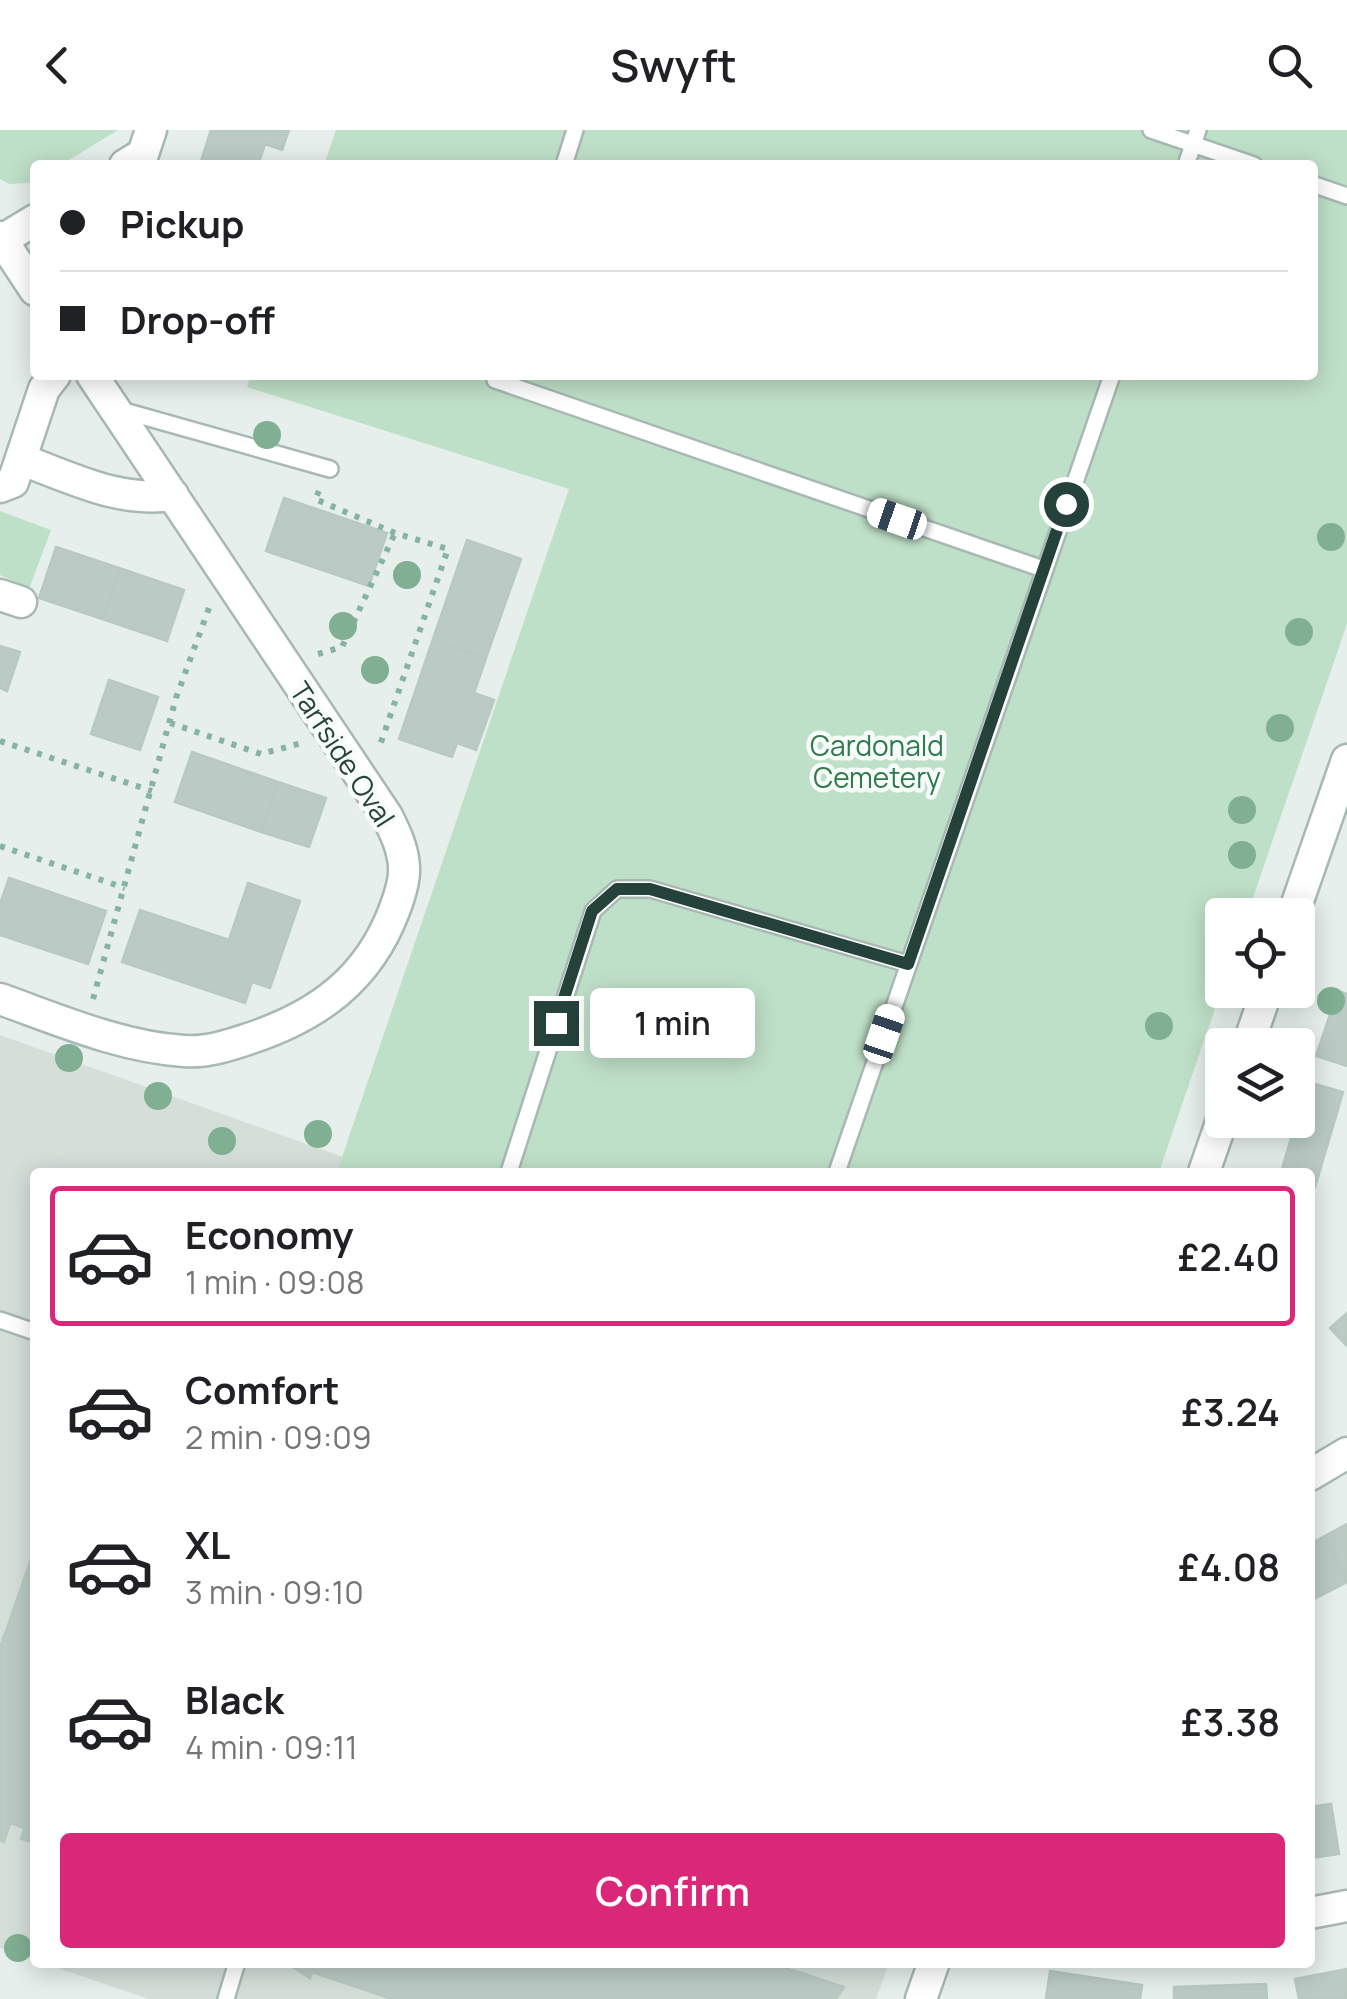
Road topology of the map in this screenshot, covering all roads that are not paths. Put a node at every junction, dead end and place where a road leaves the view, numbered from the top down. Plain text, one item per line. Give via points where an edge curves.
1 (151, 130) edge
2 (576, 130) edge
3 (1151, 130) edge
4 (1196, 137) edge
5 (133, 160) edge
6 (566, 160) edge
7 (1244, 160) edge
8 (1318, 186) edge
9 (1347, 196) edge
10 (30, 223) edge
11 (1, 238) edge
12 (30, 282) edge
13 (52, 380) edge
14 (96, 380) edge
15 (495, 380) edge
16 (1110, 380) edge
17 (116, 409) junction
18 (22, 460) junction
19 (330, 469) road end
20 (0, 486) edge
21 (173, 495) junction
22 (1043, 569) junction
23 (1346, 767) edge
24 (1299, 898) edge
25 (908, 964) junction
26 (0, 999) edge
27 (1216, 1138) edge
28 (509, 1168) edge
29 (837, 1168) edge
30 (1205, 1168) edge
31 (0, 1320) edge
32 (30, 1330) edge
33 (1347, 1452) edge
34 (1315, 1473) edge
35 (1347, 1906) edge
36 (1315, 1912) edge
37 (235, 1968) edge
38 (929, 1968) edge
39 (226, 1999) edge
40 (920, 1999) edge

1 - 5 street
2 - 6 lane
3 - 4 lane
4 - 7 lane
8 - 9 lane
10 - 11 street
11 - 12 street
13 - 18 street
14 - 17 street, Tarfside Oval
15 - 22 lane
16 - 22 lane
17 - 19 lane
17 - 21 street, Tarfside Oval
18 - 20 street via 14,482
18 - 21 street via 124,497
21 - 26 street, Tarfside Oval via 388,816 404,869 398,901 382,943 324,1004 222,1048 186,1052 144,1044
22 - 25 lane
23 - 24 street
25 - 28 lane via 650,889 617,889 592,911
25 - 29 lane
27 - 30 street
31 - 32 lane
33 - 34 street
35 - 36 street
37 - 39 lane
38 - 40 street

